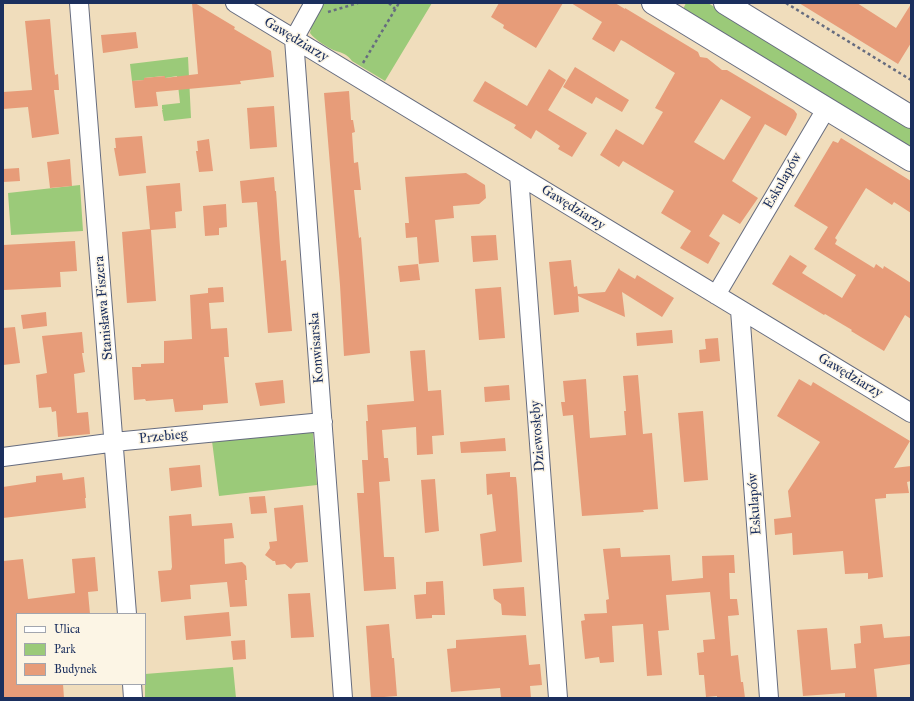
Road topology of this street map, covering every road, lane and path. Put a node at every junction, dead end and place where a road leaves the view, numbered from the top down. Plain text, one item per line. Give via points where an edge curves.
1 (79, 3) edge
2 (236, 3) edge
3 (358, 3) edge
4 (389, 3) edge
5 (399, 3) edge
6 (653, 3) edge
7 (725, 3) edge
8 (786, 3) edge
9 (318, 8) edge
10 (395, 9) junction
11 (294, 39) junction
12 (360, 68) dead end
13 (911, 80) edge
14 (826, 109) junction
15 (911, 117) edge
16 (911, 160) edge
17 (519, 175) junction
18 (716, 295) junction
19 (740, 310) junction
20 (911, 413) edge
21 (323, 422) junction
22 (115, 443) junction
23 (3, 457) edge
24 (127, 613) edge
25 (132, 685) edge
26 (134, 698) edge
27 (343, 698) edge
28 (558, 698) edge
29 (769, 698) edge

1 - 22 street, Stanisława Fiszera
2 - 11 street, Gawędziarzy
3 - 9 path
4 - 10 path
5 - 10 path
6 - 14 street
7 - 15 street
8 - 13 path
9 - 11 street
10 - 12 path
11 - 17 street, Gawędziarzy
11 - 21 street, Konwisarska
14 - 16 street
14 - 18 street, Eskulapów
17 - 18 street, Gawędziarzy
17 - 28 street, Dziewosłęby
18 - 19 street, Gawędziarzy
19 - 20 street, Gawędziarzy
19 - 29 street, Eskulapów
21 - 22 street, Przebieg
21 - 27 street, Konwisarska
22 - 23 street, Przebieg
22 - 24 street, Stanisława Fiszera
25 - 26 street

